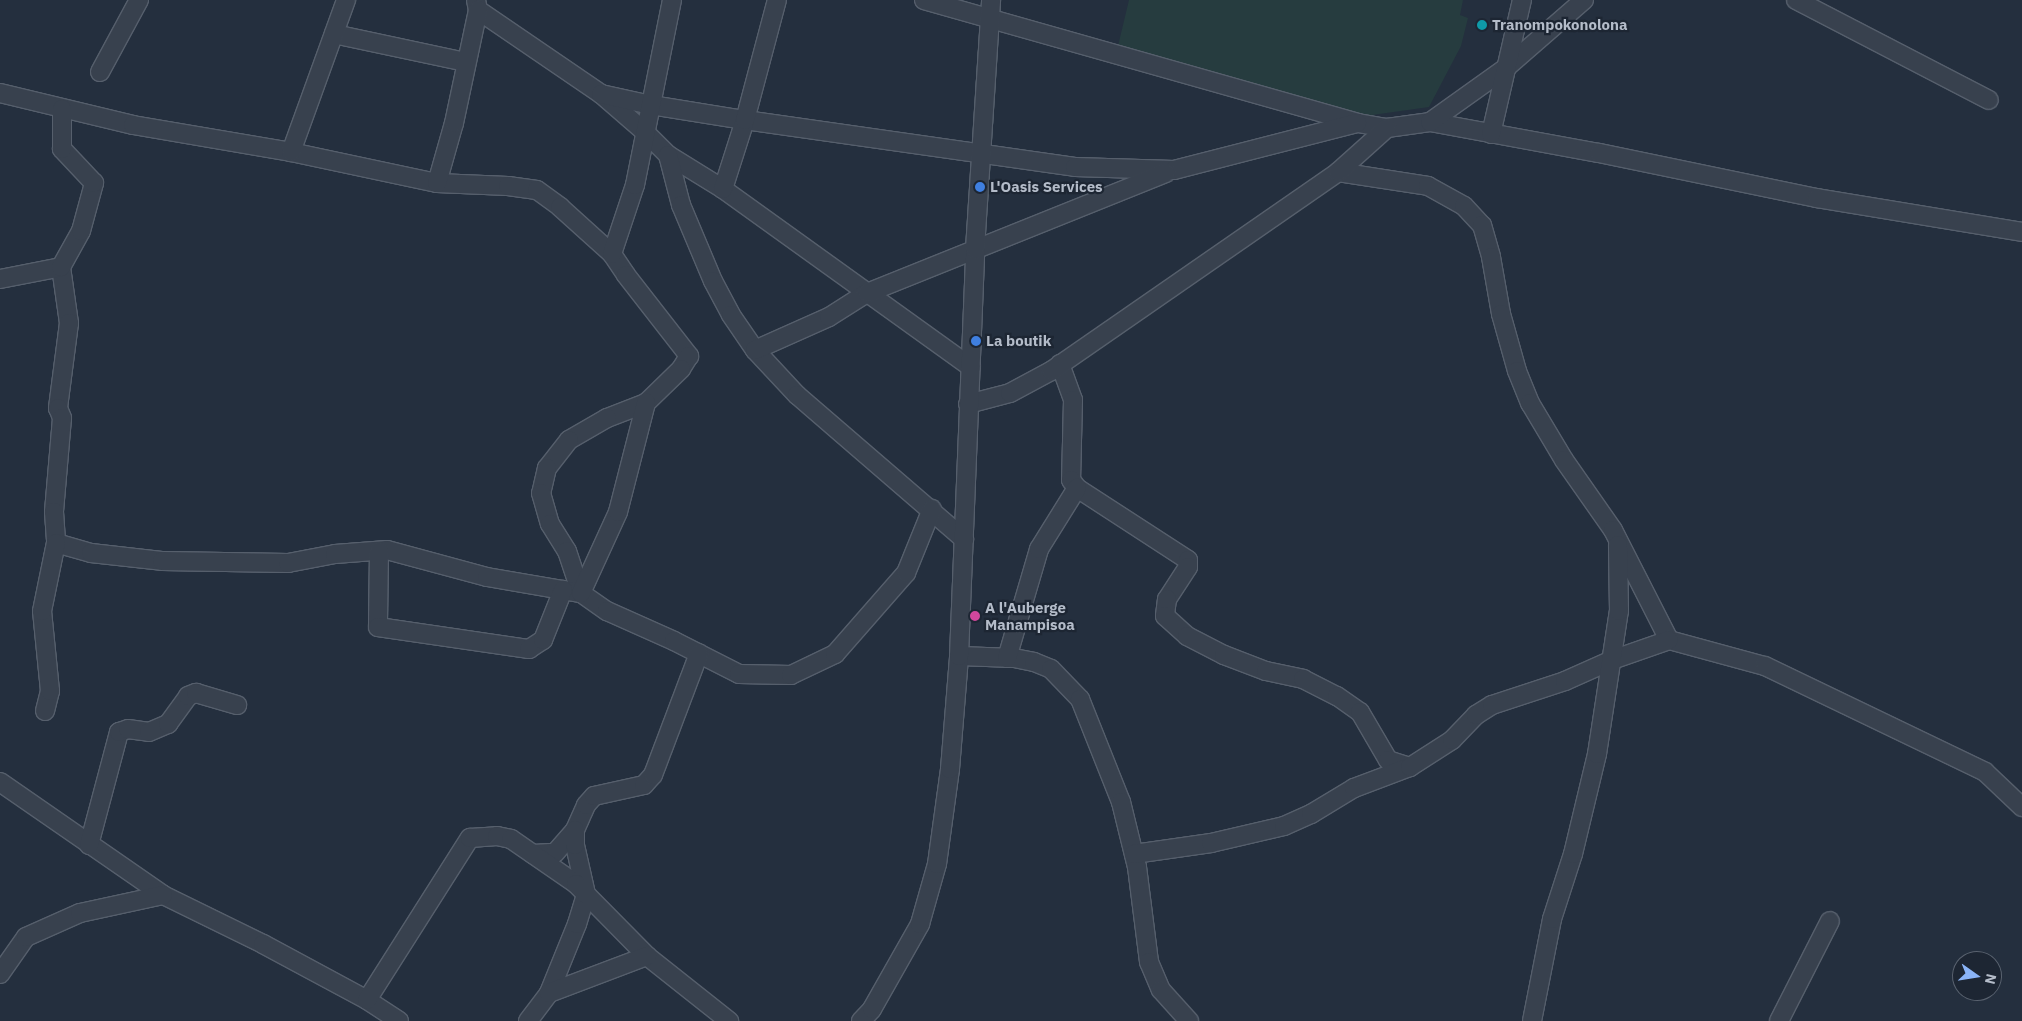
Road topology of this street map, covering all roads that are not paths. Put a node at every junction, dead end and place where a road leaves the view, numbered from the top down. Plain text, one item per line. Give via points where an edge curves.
1 (139, 0) edge
2 (346, 0) edge
3 (672, 0) edge
4 (777, 0) edge
5 (924, 0) edge
6 (991, 0) edge
7 (1522, 0) edge
8 (1584, 0) edge
9 (1796, 0) edge
10 (477, 5) edge
11 (989, 19) junction
12 (334, 34) junction
13 (466, 62) junction
14 (1507, 66) junction
15 (100, 72) dead end
16 (0, 93) edge
17 (601, 94) junction
18 (1989, 100) dead end
19 (651, 105) junction
20 (62, 109) junction
21 (745, 120) junction
22 (1430, 122) junction
23 (1358, 123) junction
24 (1387, 128) junction
25 (646, 133) junction
26 (1491, 134) junction
27 (291, 152) junction
28 (981, 153) junction
29 (668, 156) junction
30 (1174, 170) junction
31 (1338, 172) junction
32 (437, 183) junction
33 (723, 189) junction
34 (2022, 232) edge
35 (975, 249) junction
36 (612, 254) junction
37 (61, 266) junction
38 (0, 279) edge
39 (867, 293) junction
40 (755, 350) junction
41 (1060, 364) junction
42 (971, 367) junction
43 (646, 402) junction
44 (968, 404) junction
45 (1077, 488) junction
46 (932, 509) junction
47 (964, 539) junction
48 (1618, 542) junction
49 (56, 543) junction
50 (379, 551) junction
51 (572, 592) junction
52 (1669, 640) junction
53 (699, 653) junction
54 (959, 656) junction
55 (1007, 658) junction
56 (1612, 660) junction
57 (237, 705) dead end
58 (45, 712) dead end
59 (1410, 768) junction
60 (0, 782) edge
61 (2022, 807) edge
62 (575, 830) junction
63 (89, 845) junction
64 (533, 854) junction
65 (1134, 854) junction
66 (586, 894) junction
67 (163, 895) junction
68 (1830, 921) dead end
69 (648, 956) junction
70 (0, 974) edge
71 (549, 993) junction
72 (367, 1000) junction
73 (399, 1021) edge
74 (528, 1021) edge
75 (729, 1021) edge
76 (862, 1021) edge
77 (1189, 1021) edge
78 (1532, 1021) edge
79 (1779, 1021) edge

1 - 15 street
2 - 12 street
3 - 19 street
4 - 21 street
5 - 11 street
6 - 11 street
7 - 14 street
8 - 14 street
9 - 18 street
10 - 13 street
10 - 17 street
11 - 23 street
11 - 28 street
12 - 13 street
12 - 27 street
13 - 32 street via 454,123
14 - 22 street
14 - 26 street
16 - 20 street
17 - 19 street
17 - 25 street
19 - 21 street
19 - 25 street
20 - 27 street via 133,125
20 - 37 street via 62,149 94,183 81,231
21 - 28 street
21 - 33 street
22 - 24 street
22 - 26 street
23 - 24 street
23 - 30 street
24 - 31 street
25 - 29 street
25 - 36 street via 635,185
26 - 34 street via 1817,198
27 - 32 street
28 - 30 street via 1075,167
28 - 35 street
29 - 33 street
29 - 40 street via 681,205 713,281
30 - 35 street
31 - 41 street
31 - 48 street via 1428,186 1464,206 1482,225 1517,372 1564,460
32 - 36 street via 537,190
33 - 39 street
35 - 39 street
35 - 42 street
36 - 43 street via 689,356 681,369
37 - 38 street
37 - 49 street via 69,322 58,408 62,418 54,512
39 - 40 street via 829,317
39 - 42 street
40 - 46 street via 797,395
41 - 44 street via 1010,393
41 - 45 street via 1073,400 1071,480
42 - 44 street
43 - 51 street via 618,512
43 - 51 street via 607,418 569,440 547,468 541,493 550,524 567,551
44 - 47 street
45 - 55 street via 1039,549
45 - 59 street via 1188,560 1188,567 1167,599 1165,616 1187,636 1224,655 1266,671 1303,679 1337,696 1360,712 1388,760
46 - 47 street
46 - 53 street via 906,573 835,654 791,675 738,674
47 - 54 street
48 - 52 street
48 - 56 street via 1619,611
49 - 50 street via 91,553 172,562 288,563 335,554
49 - 58 street via 42,611 50,690
50 - 51 street via 387,550 487,577
50 - 51 street via 378,627 529,648 543,640
51 - 53 street
52 - 56 street
52 - 61 street via 1765,666 1984,772
53 - 62 street via 653,775 644,785 594,796 586,805
54 - 55 street
54 - 76 street via 950,769 937,864 920,924
55 - 65 street via 1034,662 1051,669 1080,698 1121,802
56 - 59 street via 1565,682 1492,704 1476,715 1452,740
56 - 78 street via 1597,754 1573,854 1552,919
57 - 63 street via 196,693 188,696 168,724 150,732 128,729 119,732
59 - 65 street via 1354,788 1284,826 1211,843
60 - 63 street
62 - 64 street via 555,853
62 - 66 street
63 - 67 street
64 - 66 street
64 - 72 street via 511,839 496,836 470,838
65 - 77 street via 1150,962 1161,990
66 - 69 street
66 - 71 street
67 - 70 street via 80,913 26,937
67 - 72 street
68 - 79 street
69 - 71 street
69 - 75 street
71 - 74 street
72 - 73 street

